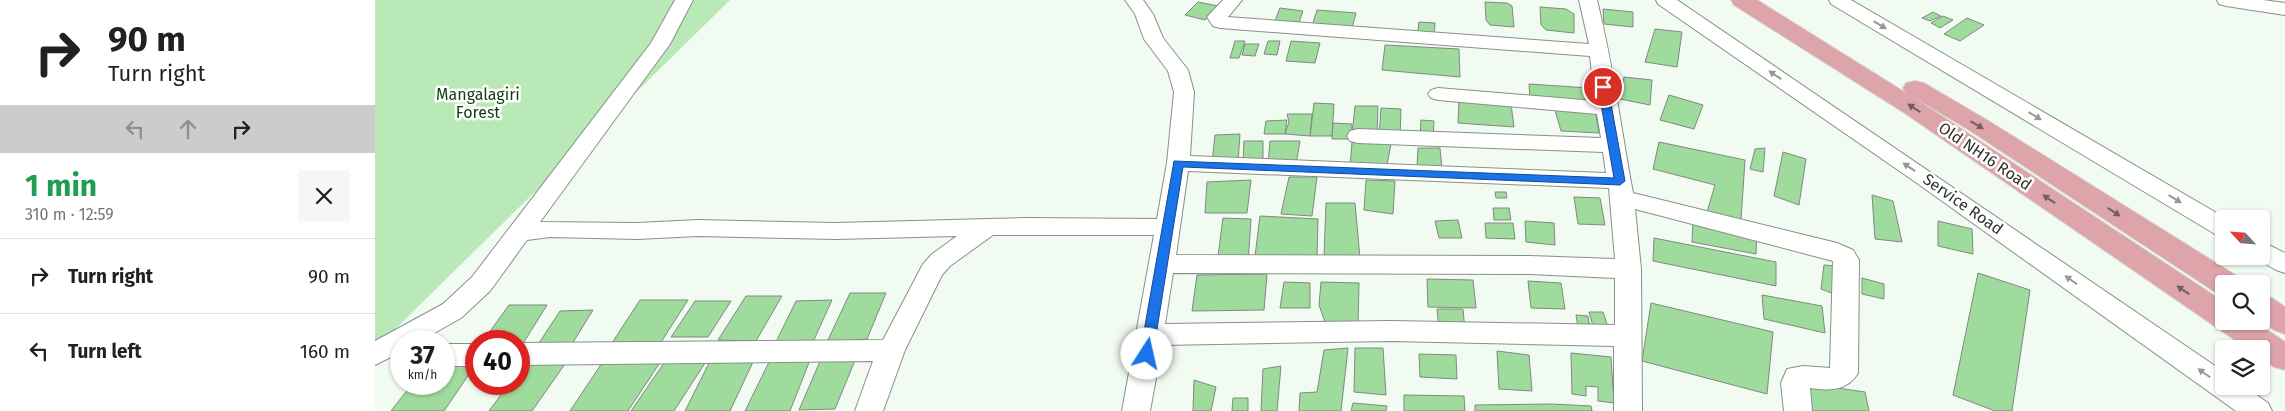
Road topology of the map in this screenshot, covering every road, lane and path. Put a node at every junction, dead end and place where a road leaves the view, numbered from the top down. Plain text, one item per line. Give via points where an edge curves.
1 (684, 0) edge
2 (1134, 0) edge
3 (1233, 0) edge
4 (1588, 0) edge
5 (1665, 0) edge
6 (1742, 0) edge
7 (1771, 0) edge
8 (1838, 0) edge
9 (2225, 0) edge
10 (2285, 9) edge
11 (1599, 51) junction
12 (1438, 94) dead end
13 (1607, 108) junction
14 (1358, 136) dead end
15 (1613, 144) junction
16 (1178, 163) junction
17 (1621, 190) junction
18 (2215, 223) edge
19 (1168, 227) junction
20 (986, 228) junction
21 (521, 232) junction
22 (2270, 255) edge
23 (1161, 264) junction
24 (2285, 264) edge
25 (1628, 269) junction
26 (2215, 277) edge
27 (452, 311) junction
28 (2215, 311) edge
29 (2270, 312) edge
30 (2285, 322) edge
31 (439, 330) edge
32 (2243, 330) edge
33 (1150, 335) junction
34 (1627, 336) junction
35 (891, 350) junction
36 (375, 354) edge
37 (530, 354) edge
38 (2285, 358) edge
39 (869, 411) edge
40 (1136, 411) edge
41 (1628, 411) edge
42 (1798, 411) edge
43 (2258, 411) edge

1 - 21 street via 660,44
2 - 16 street via 1144,14 1154,39 1177,70 1184,92
3 - 11 street via 1217,17 1219,22
4 - 11 street
43 -> 5 street, Service Road
28 -> 6 main road, Old NH16 Road via 1915,109
7 -> 26 main road, Old NH16 Road via 1977,125
8 -> 18 street
9 - 10 street
11 - 13 street
12 - 13 street
13 - 15 street
14 - 15 street
15 - 17 street
16 - 17 street
16 - 19 street
17 - 25 street
17 - 42 street via 1844,256 1844,373 1831,379 1797,377
19 - 20 street
19 - 23 street
20 - 21 street via 836,231 550,229
20 - 35 street via 932,270
21 - 27 street via 481,284
22 - 24 street
23 - 25 street via 1530,264
23 - 33 street
25 - 34 street
27 - 31 street
27 - 36 street
29 - 30 main road
32 - 38 main road
33 - 34 street via 1392,331
33 - 40 street
34 - 41 street
35 - 37 street
35 - 39 street

